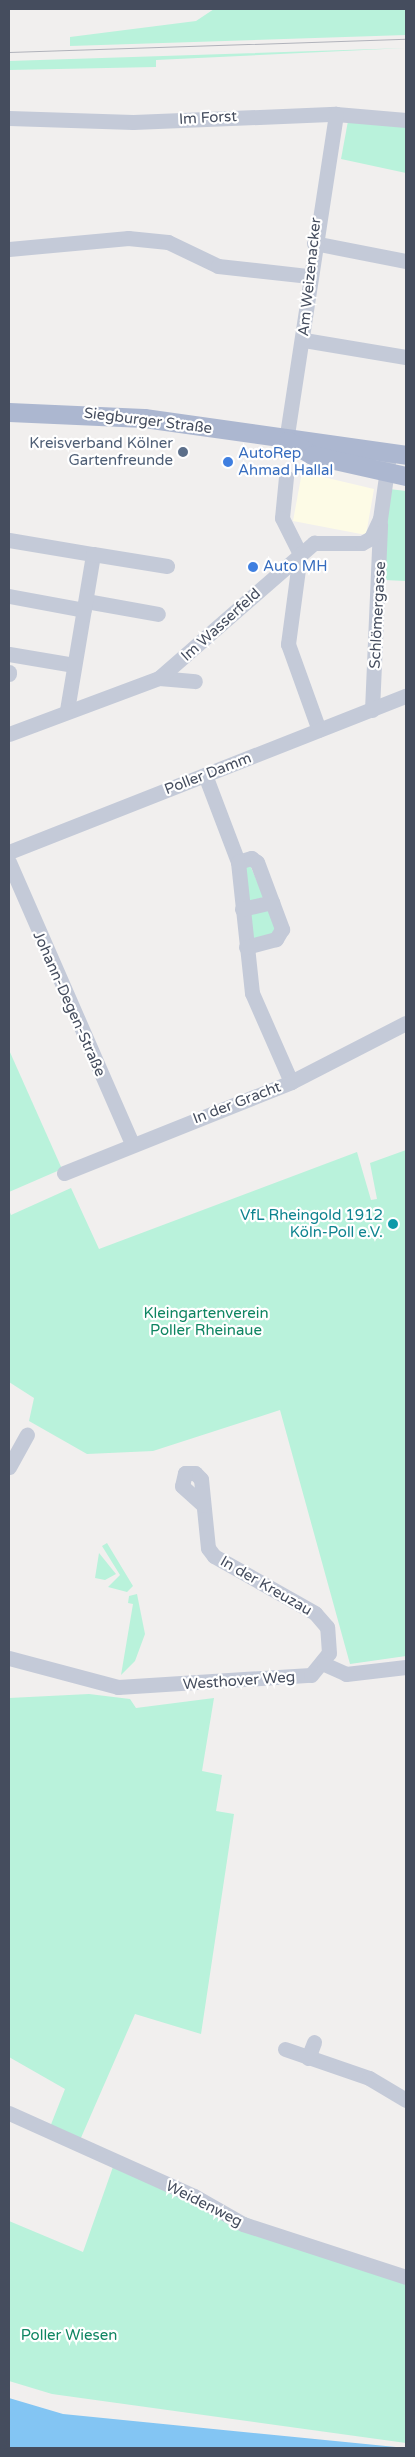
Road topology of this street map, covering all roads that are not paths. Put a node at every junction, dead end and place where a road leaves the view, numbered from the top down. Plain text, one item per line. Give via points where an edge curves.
1 (336, 114) junction
2 (9, 118) edge
3 (406, 120) edge
4 (314, 243) junction
5 (9, 249) edge
6 (406, 261) edge
7 (309, 276) junction
8 (304, 340) junction
9 (406, 356) edge
10 (9, 412) edge
11 (286, 441) junction
12 (398, 454) edge
13 (385, 473) junction
14 (286, 476) dead end
15 (406, 476) edge
16 (380, 520) junction
17 (9, 540) edge
18 (93, 554) junction
19 (300, 554) junction
20 (167, 566) dead end
21 (9, 596) edge
22 (85, 605) junction
23 (158, 614) dead end
24 (9, 654) edge
25 (74, 665) junction
26 (159, 678) junction
27 (195, 681) dead end
28 (406, 696) edge
29 (67, 710) junction
30 (372, 710) junction
31 (319, 730) junction
32 (9, 734) edge
33 (205, 775) junction
34 (9, 852) edge
35 (9, 862) edge
36 (238, 862) junction
37 (272, 902) junction
38 (242, 909) junction
39 (246, 946) junction
40 (406, 1024) edge
41 (291, 1082) junction
42 (132, 1144) junction
43 (64, 1173) dead end
44 (27, 1435) dead end
45 (9, 1467) edge
46 (203, 1504) dead end
47 (9, 1658) edge
48 (324, 1664) junction
49 (406, 1667) edge
50 (314, 2042) dead end
51 (285, 2049) dead end
52 (308, 2058) junction
53 (406, 2100) edge
54 (9, 2113) edge
55 (406, 2277) edge

1 - 2 street, Im Forst via 133,122
1 - 3 street, Im Forst
1 - 4 street, Am Weizenacker
4 - 6 street
4 - 7 street, Am Weizenacker
5 - 7 street via 128,238 168,242 218,266
7 - 8 street, Am Weizenacker
8 - 9 street
8 - 11 street, Am Weizenacker
10 - 11 main road, Siegburger Straße via 110,414
11 - 12 main road, Siegburger Straße
11 - 13 main road, Siegburger Straße via 312,455
12 - 13 street, Im Wasserfeld
13 - 15 main road, Siegburger Straße
13 - 16 street, Im Wasserfeld
14 - 19 street via 282,518
16 - 19 street, Im Wasserfeld via 367,541 320,540
16 - 30 street, Schlömergasse
17 - 18 street
18 - 20 street
18 - 22 street
19 - 26 street, Im Wasserfeld
19 - 31 street via 288,644
21 - 22 street
22 - 23 street
22 - 25 street
24 - 25 street
25 - 29 street
26 - 27 street
26 - 29 street, Im Wasserfeld
28 - 30 street, Poller Damm
29 - 32 street, Im Wasserfeld
30 - 31 street, Poller Damm
31 - 33 street, Poller Damm
33 - 34 street, Poller Damm
33 - 36 street
35 - 42 street, Johann-Degen-Straße
36 - 37 street via 251,858 257,862
36 - 38 street
37 - 38 street
37 - 39 street via 282,929 276,939
38 - 39 street
39 - 41 street via 252,993
40 - 41 street, In der Gracht
41 - 42 street, In der Gracht
42 - 43 street, In der Gracht
44 - 45 street
46 - 48 street, In der Kreuzau via 208,1548 214,1556 322,1620 331,1643
47 - 48 street, Westhover Weg via 95,1682 139,1687 295,1679 311,1675
48 - 49 street via 346,1674
50 - 52 street
51 - 52 street
52 - 53 street via 369,2078
54 - 55 street, Weidenweg via 194,2196 243,2224

